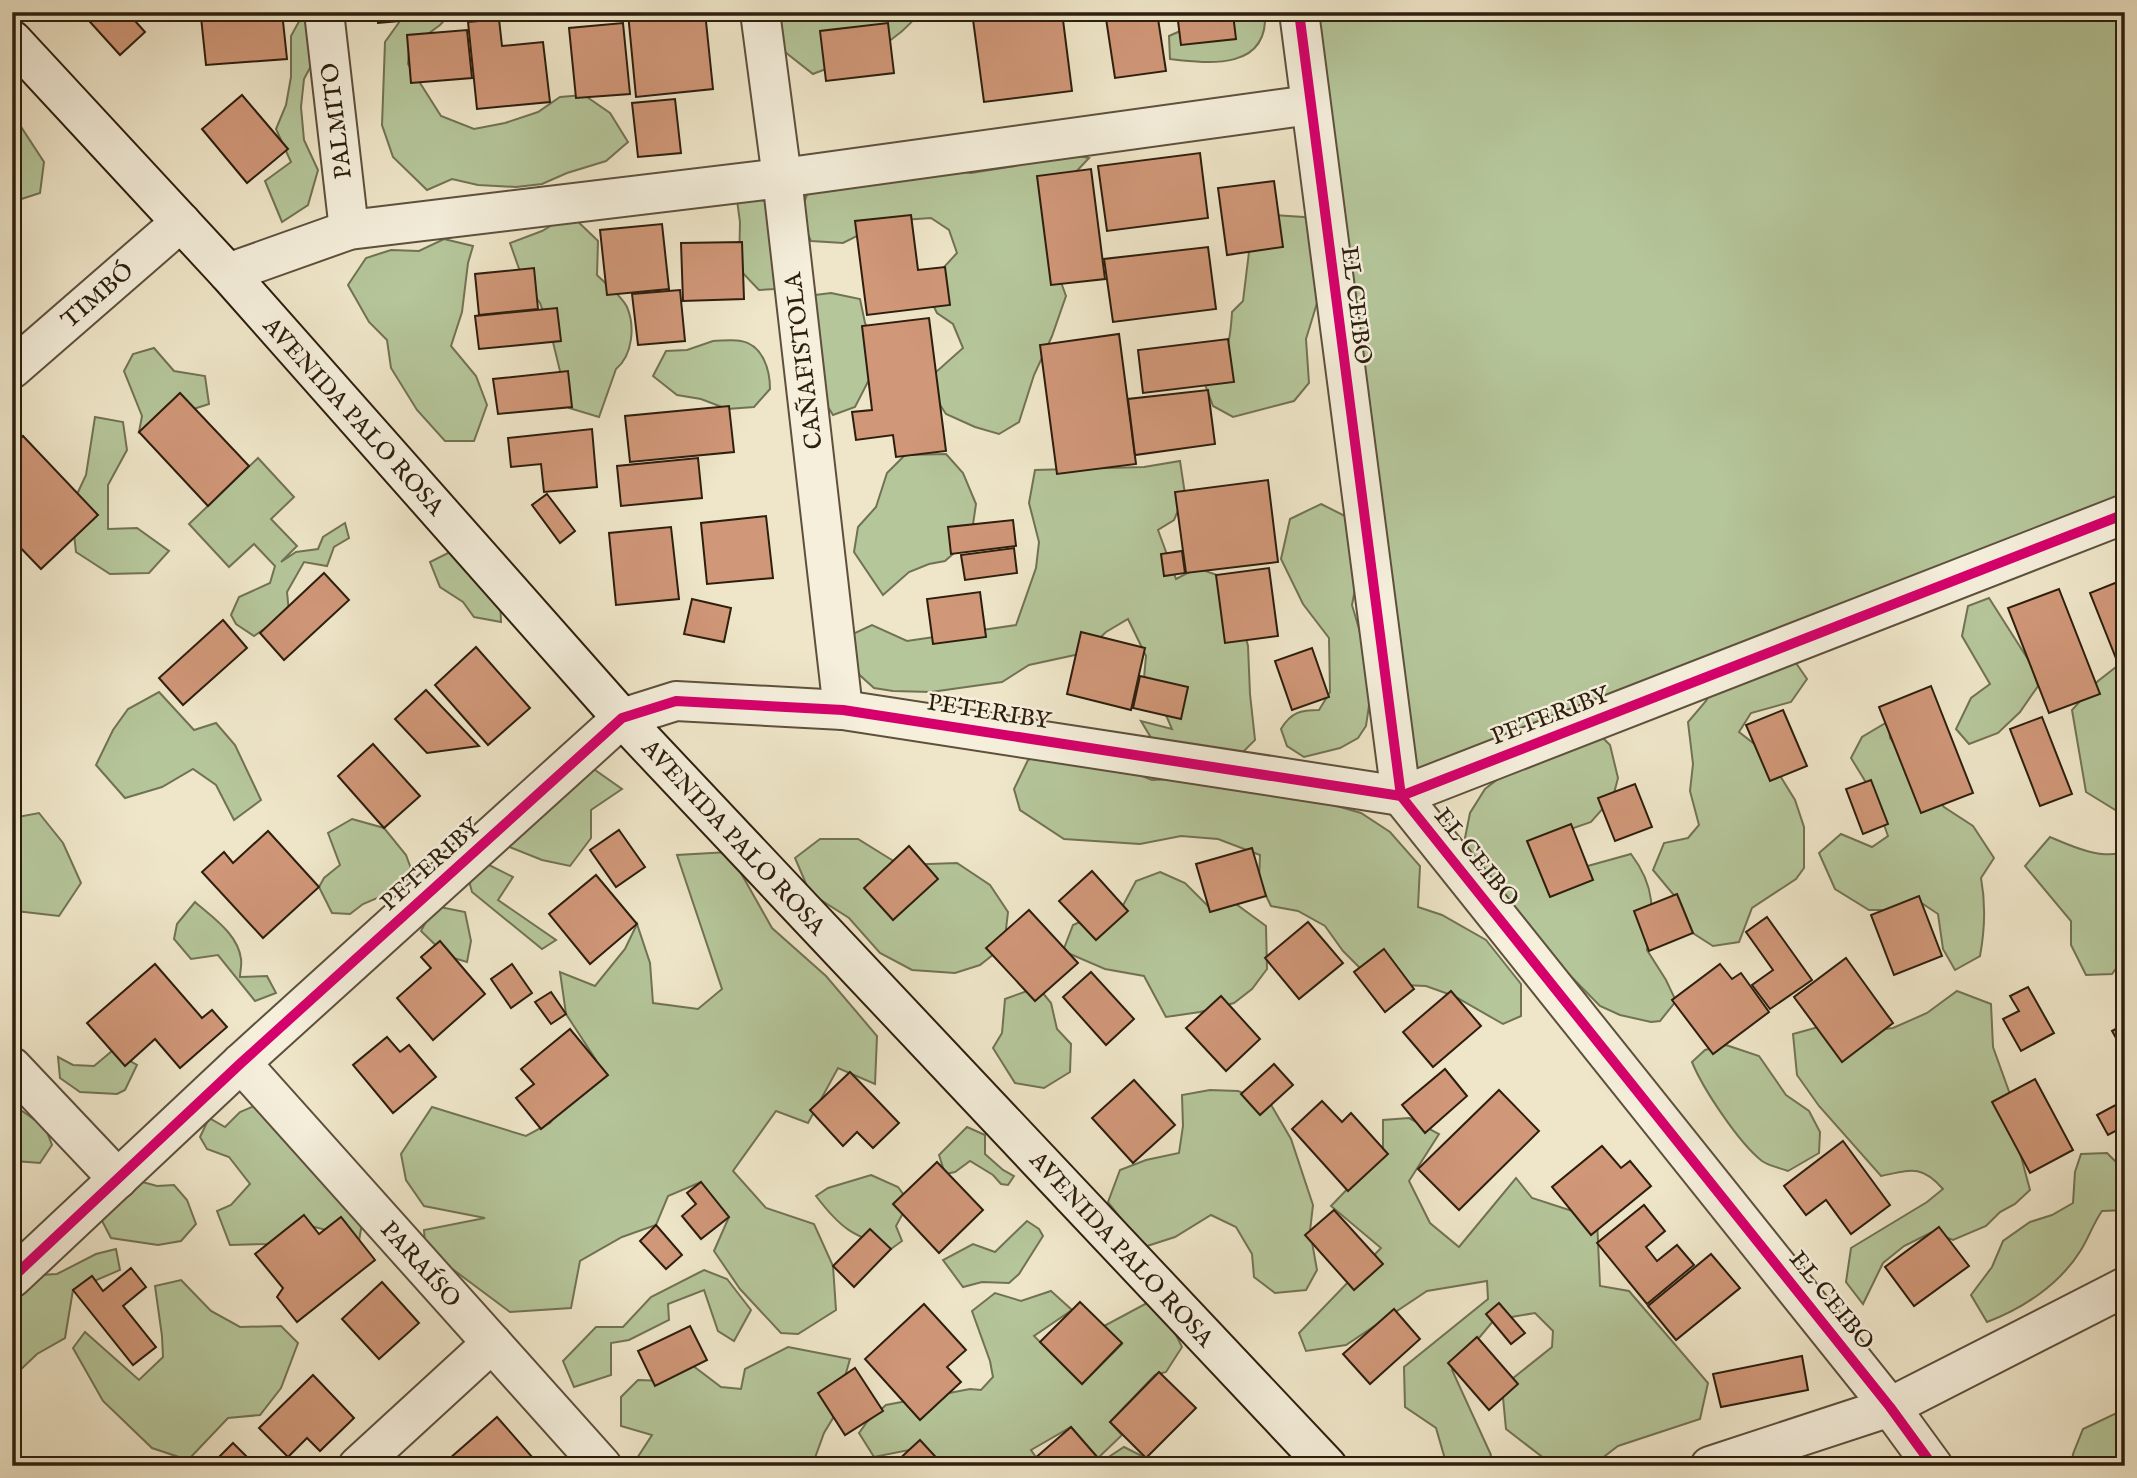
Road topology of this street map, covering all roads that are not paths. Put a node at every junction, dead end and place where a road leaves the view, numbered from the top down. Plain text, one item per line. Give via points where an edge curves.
1 (324, 12) edge
2 (760, 12) edge
3 (1298, 12) edge
4 (12, 40) edge
5 (1310, 105) junction
6 (782, 178) junction
7 (181, 222) junction
8 (349, 230) junction
9 (228, 273) junction
10 (12, 369) edge
11 (2125, 514) edge
12 (843, 710) junction
13 (622, 718) junction
14 (1401, 796) junction
15 (241, 1063) junction
16 (12, 1067) edge
17 (118, 1179) junction
18 (12, 1278) edge
19 (2125, 1287) edge
20 (492, 1343) junction
21 (1890, 1406) junction
22 (358, 1466) edge
23 (602, 1466) edge
24 (1326, 1466) edge
25 (1710, 1466) edge
26 (1933, 1466) edge

1 - 8 street, PALMITO
2 - 6 street, CAÑAFISTOLA
3 - 5 street, EL CEIBO
4 - 7 street, AVENIDA PALO ROSA
5 - 6 street
5 - 14 street, EL CEIBO
6 - 8 street
6 - 12 street, CAÑAFISTOLA
7 - 9 street, AVENIDA PALO ROSA
7 - 10 street, TIMBÓ
8 - 9 street
9 - 13 street, AVENIDA PALO ROSA
11 - 14 street, PETERIBY
12 - 13 street, PETERIBY via 676,701
12 - 14 street, PETERIBY
13 - 15 street, PETERIBY
13 - 24 street, AVENIDA PALO ROSA
14 - 21 street, EL CEIBO
15 - 17 street, PETERIBY
15 - 20 street, PARAÍSO
16 - 17 street
17 - 18 street, PETERIBY
19 - 21 street
20 - 22 street
20 - 23 street, PARAÍSO
21 - 25 street
21 - 26 street, EL CEIBO

